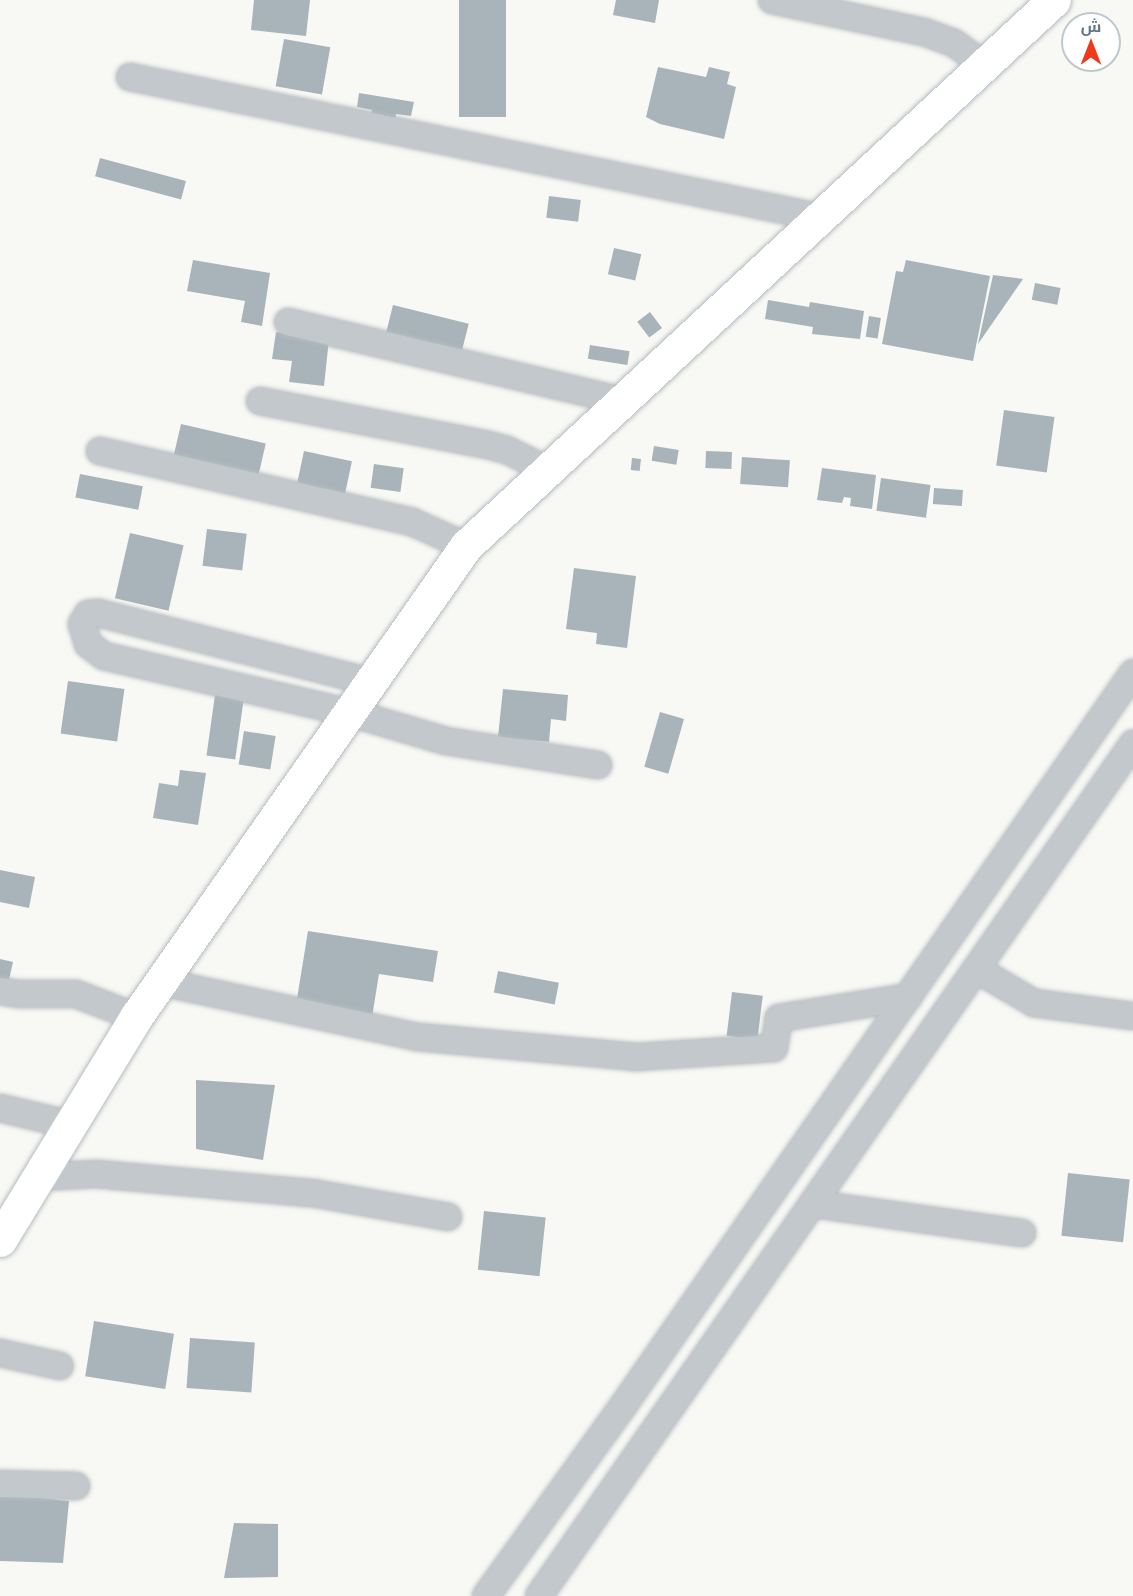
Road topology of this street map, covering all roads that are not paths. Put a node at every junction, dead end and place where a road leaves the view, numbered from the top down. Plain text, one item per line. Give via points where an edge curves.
1 (772, 0) edge
2 (1054, 0) edge
3 (984, 65) junction
4 (130, 77) dead end
5 (818, 217) junction
6 (288, 322) dead end
7 (260, 401) dead end
8 (621, 401) junction
9 (100, 451) dead end
10 (547, 470) junction
11 (466, 546) junction
12 (1133, 673) edge
13 (371, 682) junction
14 (351, 712) junction
15 (1133, 744) edge
16 (598, 765) dead end
17 (976, 969) junction
18 (161, 982) junction
19 (0, 991) edge
20 (908, 997) junction
21 (1133, 1016) edge
22 (136, 1017) junction
23 (0, 1108) edge
24 (72, 1125) junction
25 (39, 1178) junction
26 (813, 1204) junction
27 (448, 1217) dead end
28 (1022, 1233) dead end
29 (0, 1240) edge
30 (0, 1353) edge
31 (60, 1366) dead end
32 (0, 1484) edge
33 (76, 1486) dead end
34 (486, 1596) edge
35 (539, 1596) edge

1 - 3 street via 924,32 954,43
2 - 3 main road
3 - 5 main road
4 - 5 street
5 - 8 main road
6 - 8 street
7 - 10 street via 488,445
8 - 10 main road
9 - 11 street via 412,522
10 - 11 main road
11 - 13 main road
12 - 20 street
13 - 14 main road
13 - 14 street via 98,613 85,617 83,630 88,644 104,656
14 - 16 street via 446,741
14 - 18 main road
15 - 17 street
17 - 21 street via 1034,1003
17 - 26 street
18 - 20 street via 418,1036 637,1057 774,1048 779,1018
18 - 22 main road
19 - 22 street via 76,994
20 - 34 street
22 - 24 main road
23 - 24 street
24 - 25 main road
25 - 27 street via 96,1174 318,1194
25 - 29 main road
26 - 28 street
26 - 35 street
30 - 31 street
32 - 33 street

